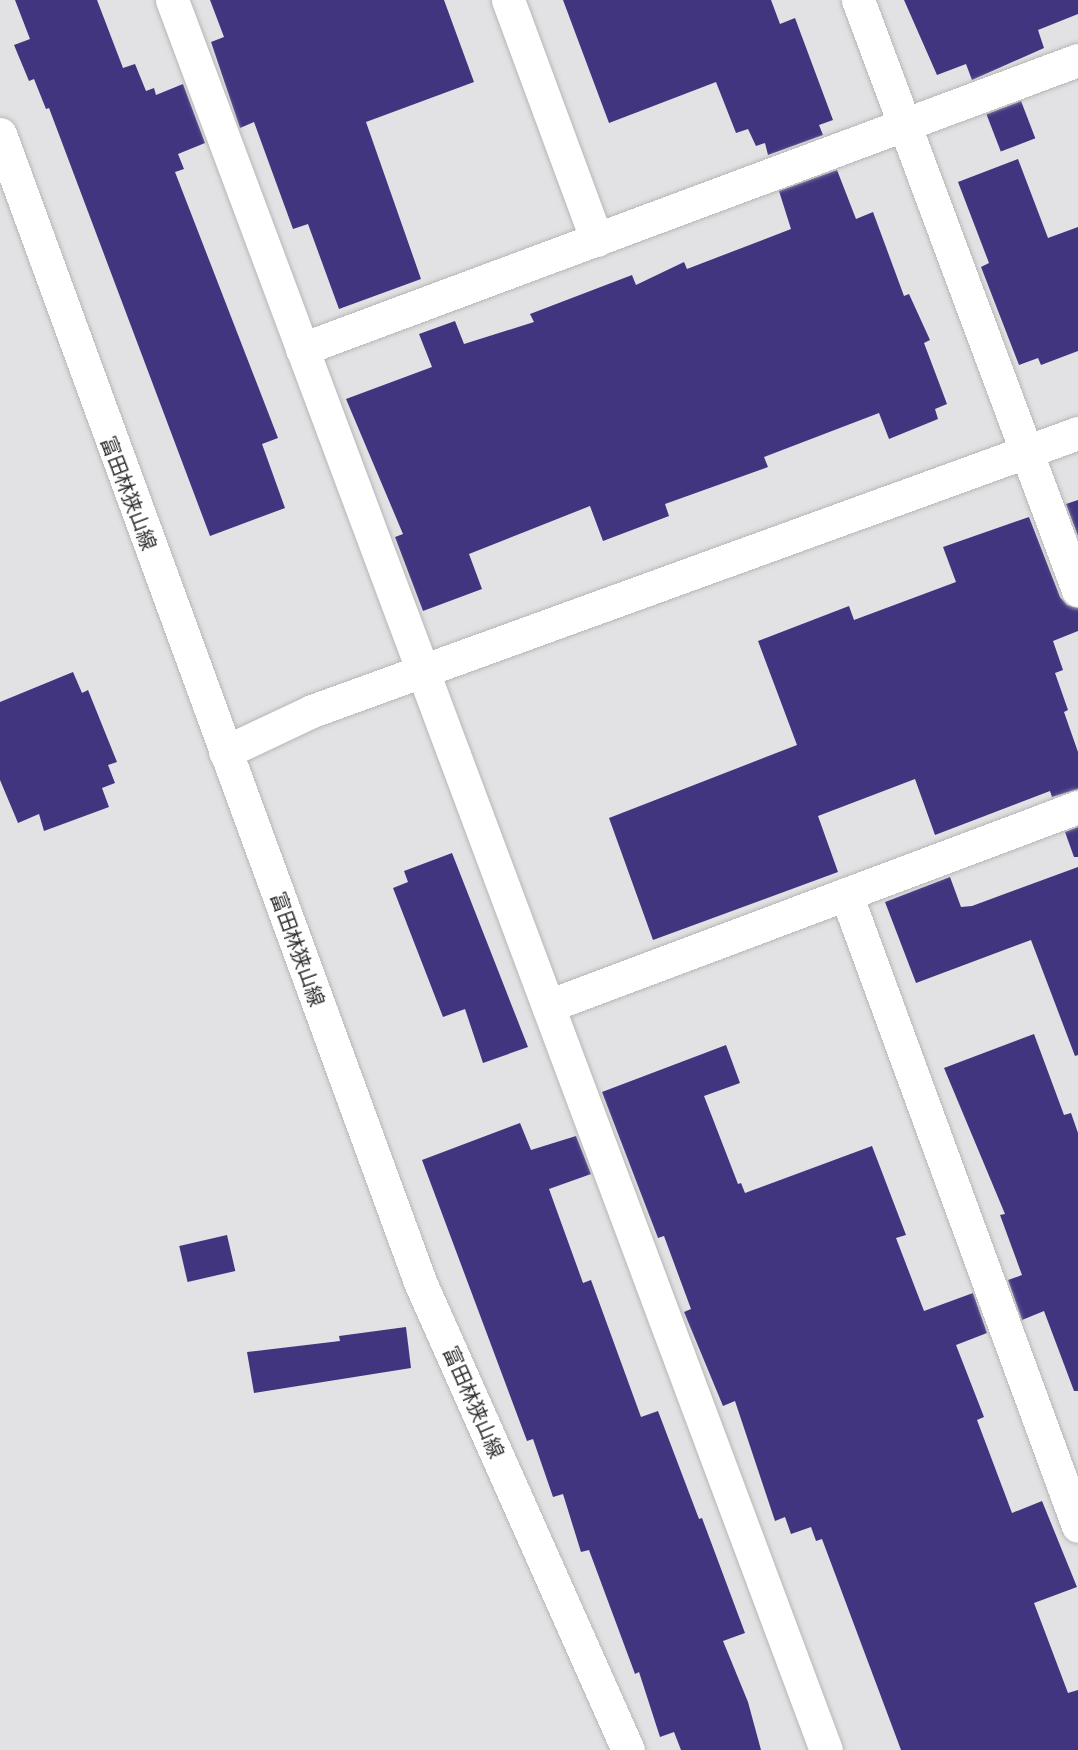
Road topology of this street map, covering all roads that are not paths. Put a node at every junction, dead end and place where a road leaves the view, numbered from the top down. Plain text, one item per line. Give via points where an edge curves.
1 (172, 0) edge
2 (508, 0) edge
3 (858, 0) edge
4 (1078, 60) edge
5 (905, 125) junction
6 (0, 134) edge
7 (597, 240) junction
8 (302, 349) junction
9 (1078, 434) edge
10 (1027, 453) junction
11 (1078, 590) edge
12 (423, 671) junction
13 (225, 752) junction
14 (1078, 807) edge
15 (846, 894) junction
16 (548, 1006) junction
17 (1078, 1526) edge
18 (628, 1750) edge
19 (825, 1750) edge

1 - 8 street
2 - 7 street
3 - 5 street
4 - 5 street
5 - 7 street
5 - 10 street
6 - 13 street, 富田林狭山線
7 - 8 street
8 - 12 street
9 - 10 street
10 - 11 street
10 - 12 street
12 - 13 street via 312,711
12 - 16 street
13 - 18 street, 富田林狭山線 via 420,1282
14 - 15 street
15 - 16 street
15 - 17 street
16 - 19 street

